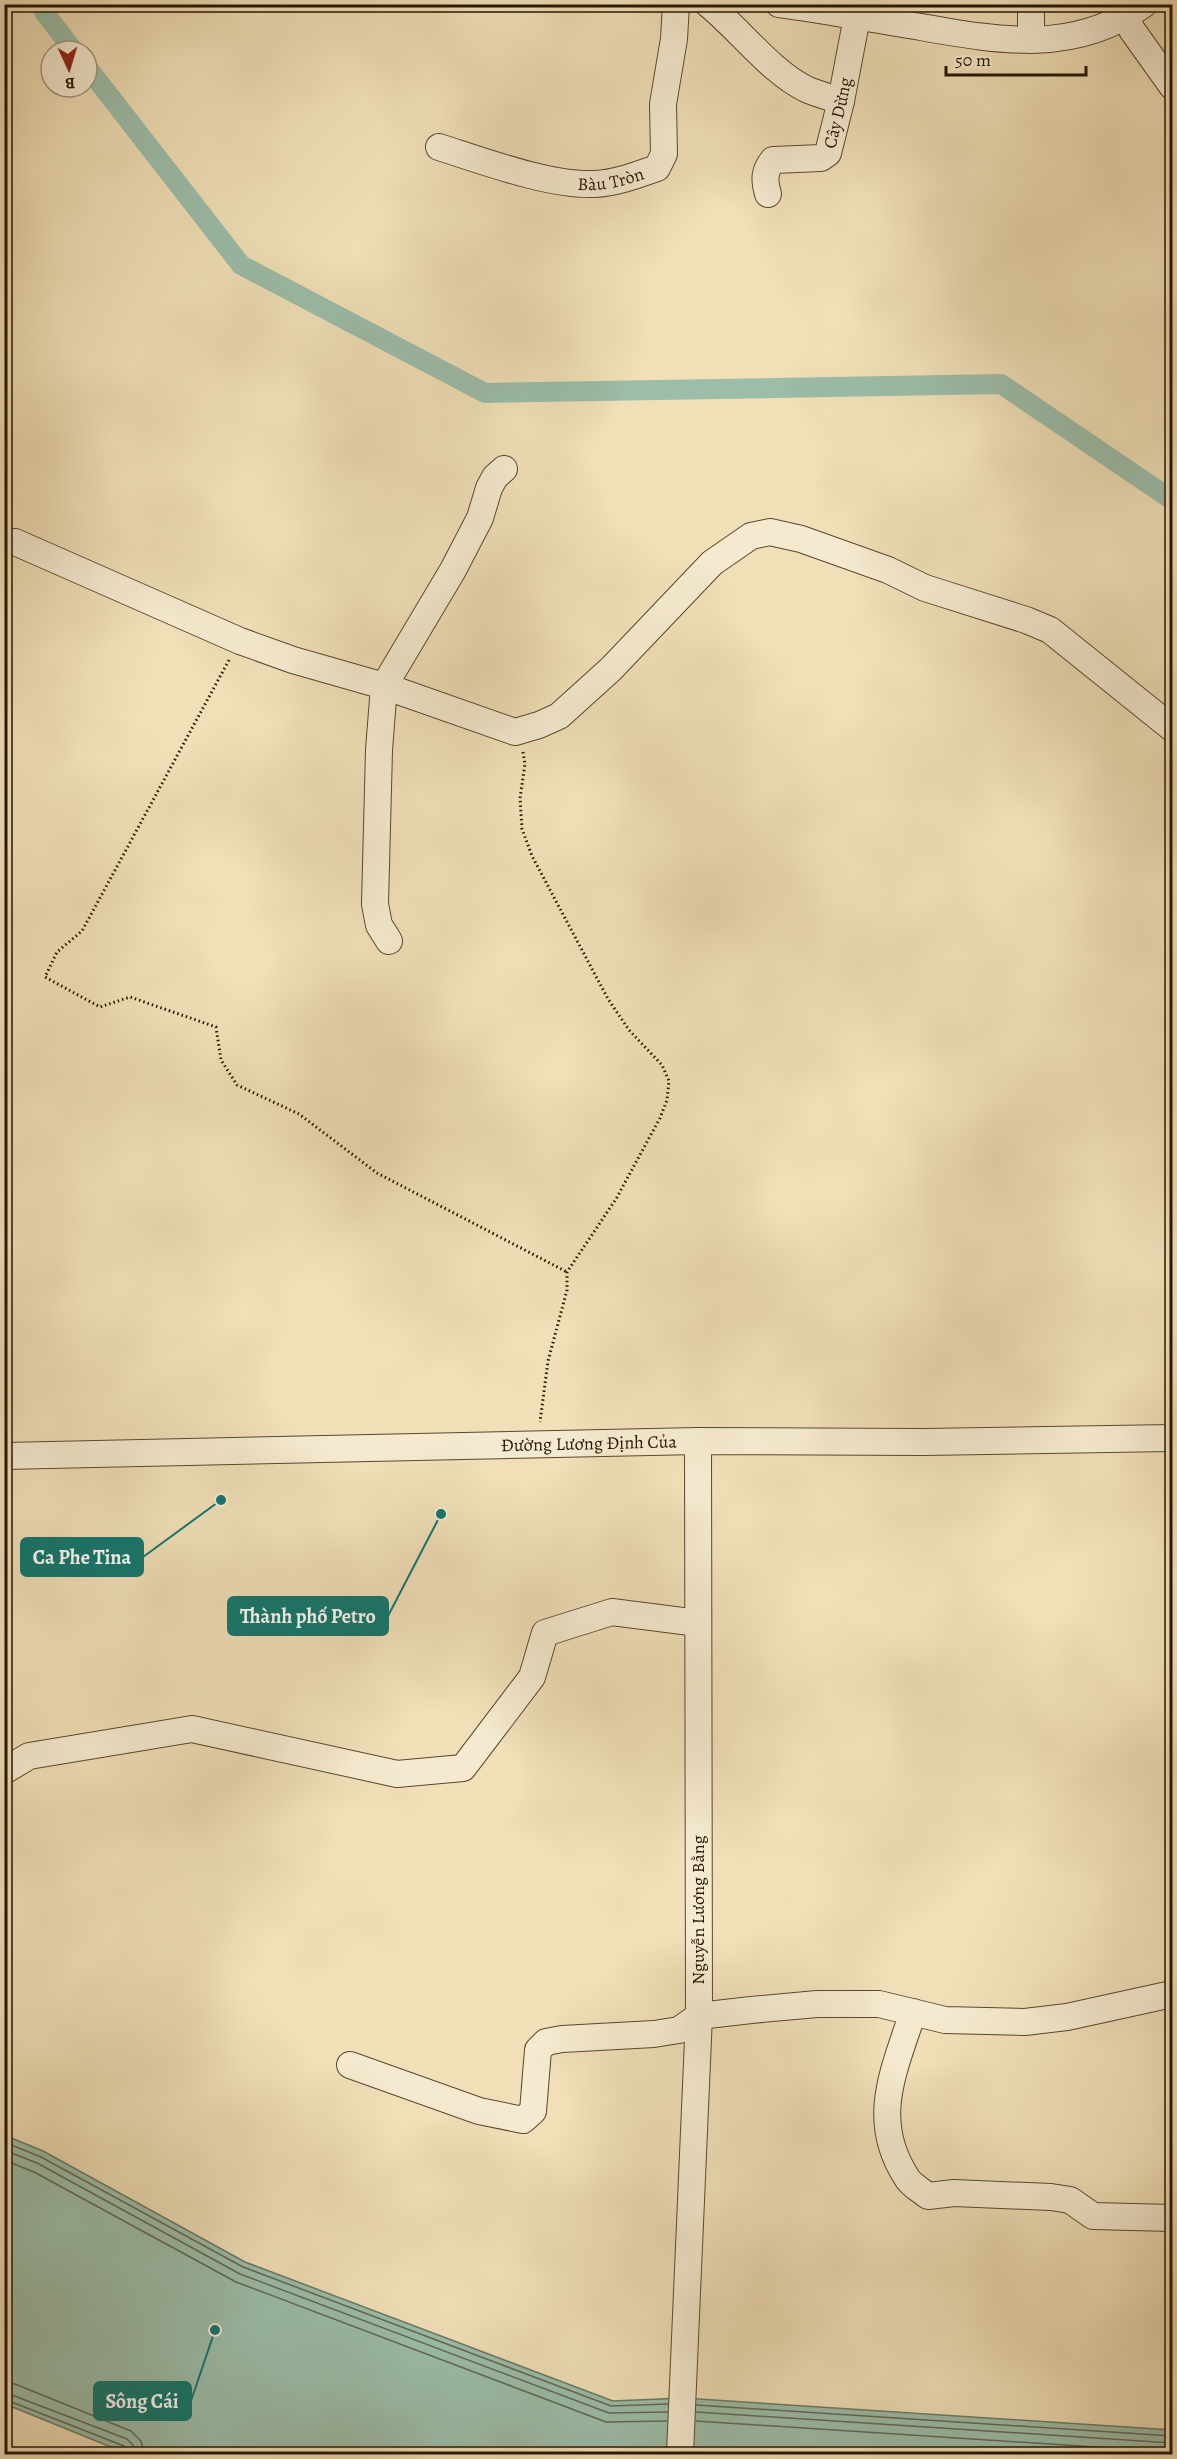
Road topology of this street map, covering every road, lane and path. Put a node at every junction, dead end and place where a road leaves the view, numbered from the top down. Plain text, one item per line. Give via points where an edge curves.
1 (676, 4) edge
2 (708, 4) edge
3 (779, 4) edge
4 (1031, 4) edge
5 (1130, 9) edge
6 (857, 16) junction
7 (1031, 40) junction
8 (1173, 86) edge
9 (841, 101) junction
10 (439, 147) dead end
11 (768, 194) dead end
12 (504, 469) dead end
13 (4, 542) edge
14 (240, 641) junction
15 (384, 686) junction
16 (1173, 728) edge
17 (514, 732) junction
18 (389, 941) dead end
19 (567, 1272) junction
20 (1173, 1438) edge
21 (698, 1441) junction
22 (537, 1445) junction
23 (4, 1456) edge
24 (698, 1623) junction
25 (4, 1771) edge
26 (1173, 1994) edge
27 (913, 2012) junction
28 (699, 2016) junction
29 (350, 2065) dead end
30 (1173, 2218) edge
31 (680, 2454) edge

1 - 10 street, Bàu Tròn via 663,104 664,154 657,168 595,184 560,182
2 - 9 street via 782,73 805,88
3 - 6 street
4 - 7 street
5 - 7 street via 1079,36
5 - 8 street via 1148,54
6 - 7 street via 1002,40
6 - 9 street, Cây Dừng
9 - 11 street, Cây Dừng via 828,153 821,158 773,160 765,169
12 - 15 street via 489,488 480,518 453,570
13 - 14 street via 15,542
14 - 15 street
14 - 19 path via 82,931 57,952 45,977 100,1007 130,997 216,1027 221,1060 237,1085 299,1114 377,1173
15 - 17 street
15 - 18 street via 375,904 379,925
16 - 17 street via 1050,630 925,588 888,570 801,539 770,532 751,536 712,563 611,669 559,716
17 - 19 path via 522,745 525,764 520,798 522,829 532,856 608,999 629,1030 662,1065 669,1081 660,1118 622,1189
19 - 22 path via 567,1290 548,1361
20 - 21 street, Đường Lương Định Của
21 - 22 street, Đường Lương Định Của
21 - 24 street, Nguyễn Lương Bằng
22 - 23 street, Đường Lương Định Của
24 - 25 street via 612,1612 545,1633 532,1677 463,1768 397,1774 192,1729 29,1756
24 - 28 street, Nguyễn Lương Bằng
26 - 27 street via 1025,2022 945,2020
27 - 28 street via 879,2004 817,2004
27 - 30 street via 888,2090 886,2115 892,2145 908,2180 928,2196 954,2193 1051,2197 1070,2200 1093,2216
28 - 29 street via 679,2030 546,2042 538,2050 533,2111 523,2120 479,2111
28 - 31 street, Nguyễn Lương Bằng

